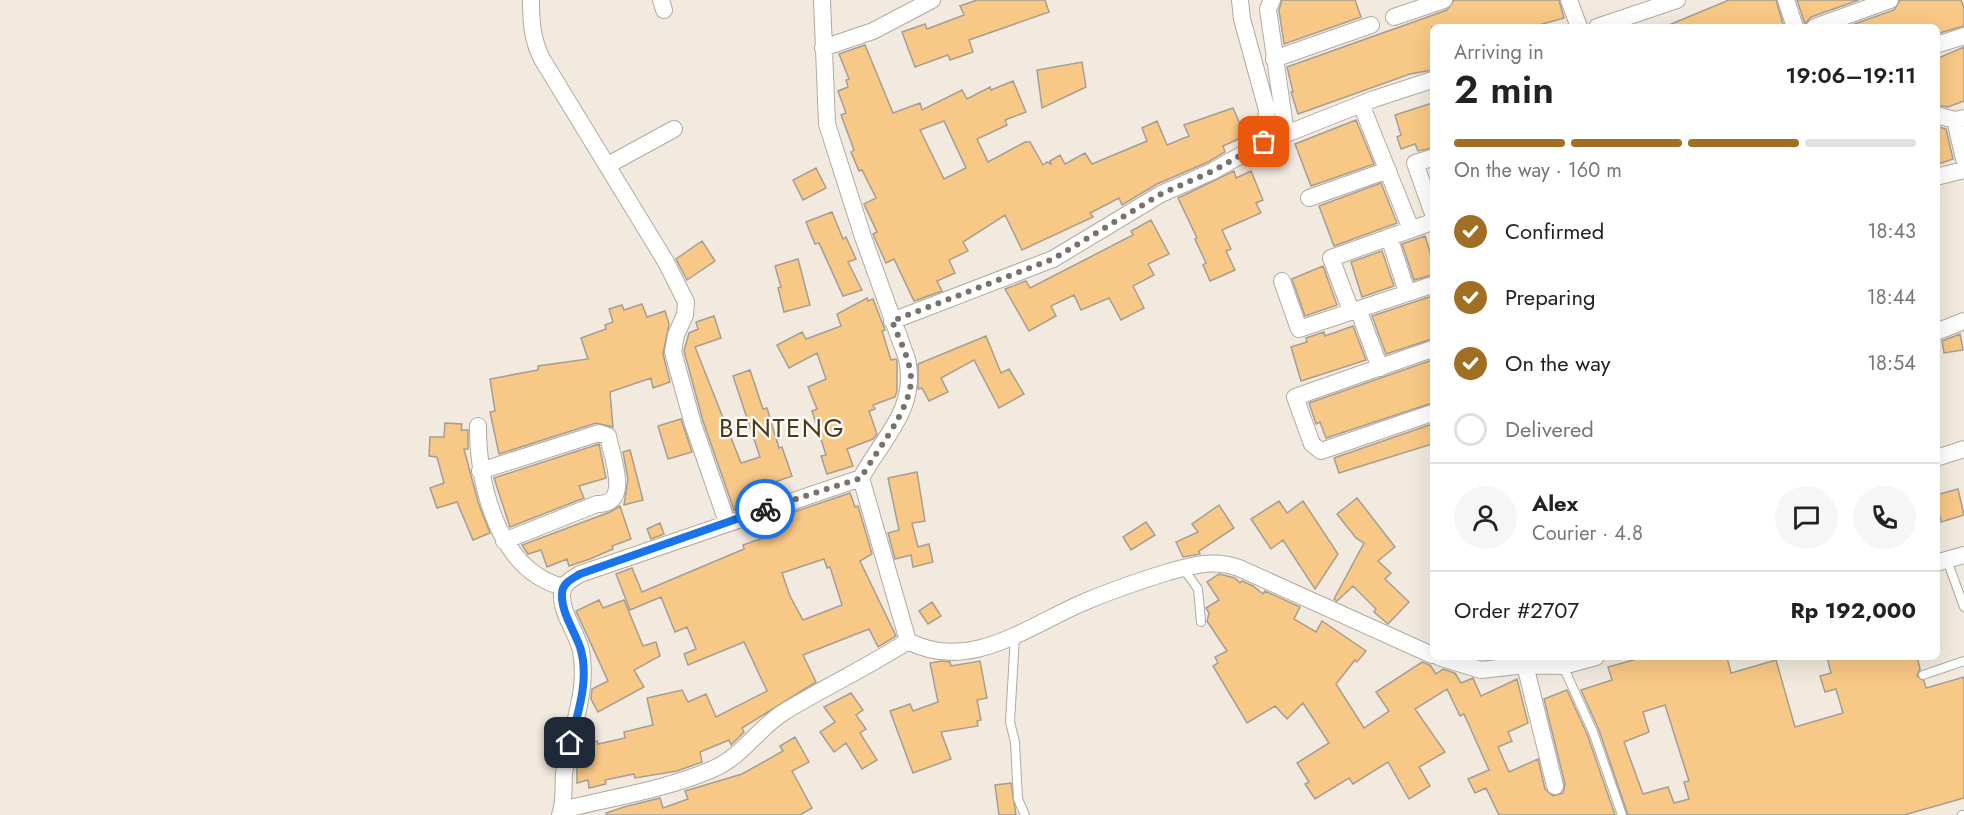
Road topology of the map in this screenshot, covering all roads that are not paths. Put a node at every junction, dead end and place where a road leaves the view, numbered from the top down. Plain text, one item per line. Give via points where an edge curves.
1 (531, 0) edge
2 (822, 0) edge
3 (932, 0) edge
4 (1240, 0) edge
5 (1272, 0) edge
6 (1444, 0) edge
7 (1569, 0) edge
8 (1677, 0) edge
9 (1786, 0) edge
10 (1890, 0) edge
11 (1394, 17) dead end
12 (1578, 24) edge
13 (1606, 24) edge
14 (1794, 24) edge
15 (1823, 24) edge
16 (1371, 25) dead end
17 (1964, 36) edge
18 (1940, 44) edge
19 (823, 48) junction
20 (1274, 59) junction
21 (1430, 81) edge
22 (1361, 104) junction
23 (1940, 116) edge
24 (1959, 119) edge
25 (674, 129) dead end
26 (1430, 159) edge
27 (1964, 159) edge
28 (608, 165) junction
29 (1388, 170) junction
30 (1964, 170) edge
31 (1940, 176) edge
32 (1309, 198) dead end
33 (1430, 205) edge
34 (1430, 223) edge
35 (1411, 230) junction
36 (1389, 237) junction
37 (1282, 281) dead end
38 (1430, 286) edge
39 (1407, 292) junction
40 (1354, 310) junction
41 (892, 321) junction
42 (1964, 321) edge
43 (1940, 330) edge
44 (1430, 350) edge
45 (1380, 368) junction
46 (1430, 414) edge
47 (478, 426) dead end
48 (1964, 449) edge
49 (1940, 457) edge
50 (480, 471) junction
51 (861, 478) junction
52 (727, 522) junction
53 (504, 541) junction
54 (1964, 555) edge
55 (1942, 562) edge
56 (1183, 568) junction
57 (564, 587) junction
58 (1964, 607) edge
59 (1201, 622) dead end
60 (1015, 636) junction
61 (908, 641) junction
62 (1430, 654) edge
63 (1448, 660) edge
64 (1585, 660) edge
65 (1964, 662) edge
66 (1525, 665) junction
67 (1563, 666) junction
68 (1923, 675) dead end
69 (1555, 786) dead end
70 (561, 812) edge
71 (1025, 815) edge
72 (1622, 815) edge

1 - 28 street via 534,43
2 - 19 street
3 - 19 street via 873,31
4 - 41 street via 1267,110 1264,142 1161,194 1053,259
5 - 20 street via 1268,9
6 - 11 street
7 - 12 street
8 - 13 street
9 - 14 street
10 - 15 street
16 - 20 street
17 - 18 street
19 - 41 street via 827,124
20 - 22 street via 1286,134
21 - 22 street
22 - 29 street
23 - 24 street
24 - 27 street
25 - 28 street
26 - 33 street via 1415,164
28 - 52 street via 686,302 672,352
29 - 32 street
29 - 35 street
30 - 31 street
34 - 35 street
35 - 36 street
36 - 39 street
36 - 40 street via 1331,258
37 - 40 street via 1299,329
38 - 39 street
39 - 40 street
40 - 45 street
41 - 51 street via 907,359 909,396 902,414
42 - 43 street
44 - 45 street
45 - 46 street via 1295,397 1312,444 1321,451
47 - 50 street
48 - 49 street
50 - 53 street
50 - 53 street via 599,434 608,436 618,488 614,501
51 - 52 street
51 - 61 street
52 - 57 street via 580,574
53 - 57 street via 539,578
54 - 55 street
55 - 58 lane
56 - 59 lane via 1198,589
56 - 60 street via 1083,603
56 - 62 street via 1227,563
57 - 70 street via 564,608 581,649 584,675 564,773
60 - 61 street via 988,647 951,653 922,649
60 - 71 lane via 1010,722 1018,799
61 - 70 street via 784,712 765,726 751,744 714,769
63 - 66 street via 1481,670
64 - 67 street
65 - 68 lane
66 - 67 street
66 - 69 street
67 - 72 lane via 1593,732

